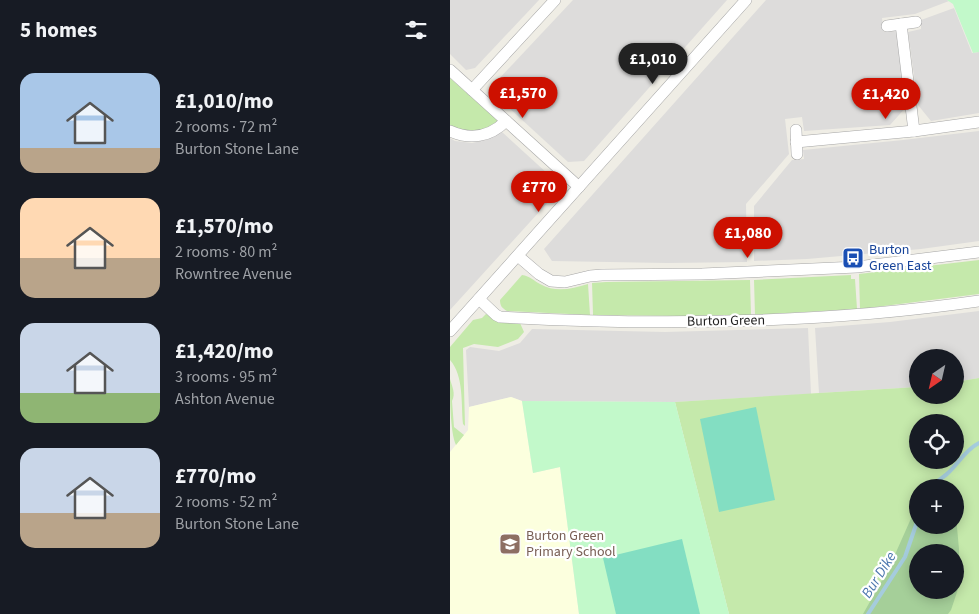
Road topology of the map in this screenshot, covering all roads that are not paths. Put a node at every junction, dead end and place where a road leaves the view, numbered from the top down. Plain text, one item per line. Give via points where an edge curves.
1 (555, 0) edge
2 (746, 0) edge
3 (916, 22) dead end
4 (901, 24) junction
5 (887, 26) dead end
6 (450, 70) edge
7 (472, 90) junction
8 (506, 121) junction
9 (979, 122) edge
10 (450, 131) edge
11 (914, 131) junction
12 (796, 142) dead end
13 (579, 187) junction
14 (979, 252) edge
15 (518, 256) junction
16 (479, 299) junction
17 (979, 301) edge
18 (450, 331) edge

1 - 7 street
2 - 13 street
3 - 4 street
4 - 5 street
4 - 11 street
6 - 7 street
7 - 8 street
8 - 10 street via 500,127 475,137
8 - 13 street
9 - 11 street
11 - 12 street
13 - 15 street
14 - 15 street via 864,266 602,275 565,282 551,281
15 - 16 street
16 - 17 street, Burton Green via 500,317 592,322 753,321 859,316
16 - 18 street

